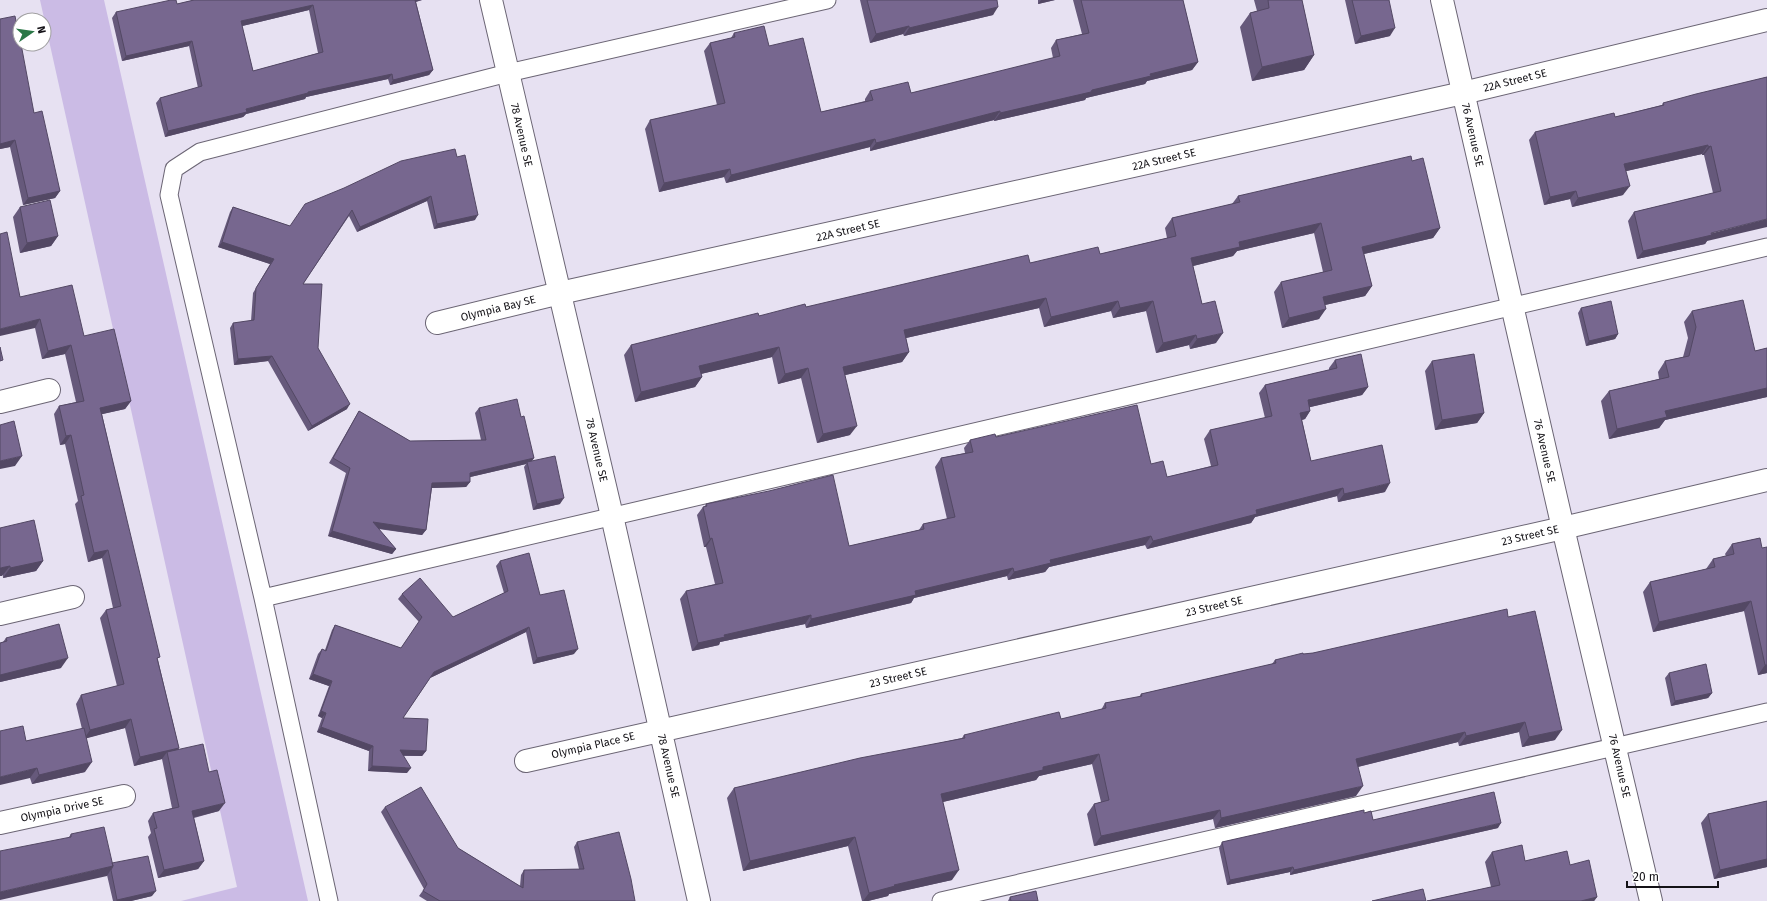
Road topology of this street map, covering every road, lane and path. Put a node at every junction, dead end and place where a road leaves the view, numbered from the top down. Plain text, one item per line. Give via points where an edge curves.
1 (491, 0) edge
2 (827, 0) edge
3 (1442, 0) edge
4 (1767, 20) edge
5 (508, 73) junction
6 (1463, 93) junction
7 (1767, 247) edge
8 (560, 293) junction
9 (1512, 307) junction
10 (437, 323) dead end
11 (49, 390) dead end
12 (0, 402) edge
13 (1767, 480) edge
14 (612, 516) junction
15 (1563, 528) junction
16 (73, 597) dead end
17 (263, 598) junction
18 (0, 614) edge
19 (1767, 712) edge
20 (660, 730) junction
21 (1615, 747) junction
22 (526, 761) dead end
23 (124, 796) dead end
24 (0, 822) edge
25 (330, 901) edge
26 (699, 901) edge
27 (941, 901) edge
28 (1651, 901) edge

1 - 5 street, 78 Avenue SE
2 - 5 lane
3 - 6 street, 76 Avenue SE
4 - 6 street, 22A Street SE
5 - 8 street, 78 Avenue SE
5 - 17 lane via 200,152 174,169 169,195
6 - 8 street, 22A Street SE
6 - 9 street, 76 Avenue SE
7 - 9 lane
8 - 10 street, Olympia Bay SE
8 - 14 street, 78 Avenue SE
9 - 14 lane
9 - 15 street, 76 Avenue SE
11 - 12 street
13 - 15 street, 23 Street SE
14 - 17 lane
14 - 20 street, 78 Avenue SE
15 - 20 street, 23 Street SE
15 - 21 street, 76 Avenue SE
16 - 18 street
17 - 25 lane
19 - 21 lane
20 - 22 street, Olympia Place SE
20 - 26 street, 78 Avenue SE
21 - 27 lane
21 - 28 street, 76 Avenue SE
23 - 24 street, Olympia Drive SE

